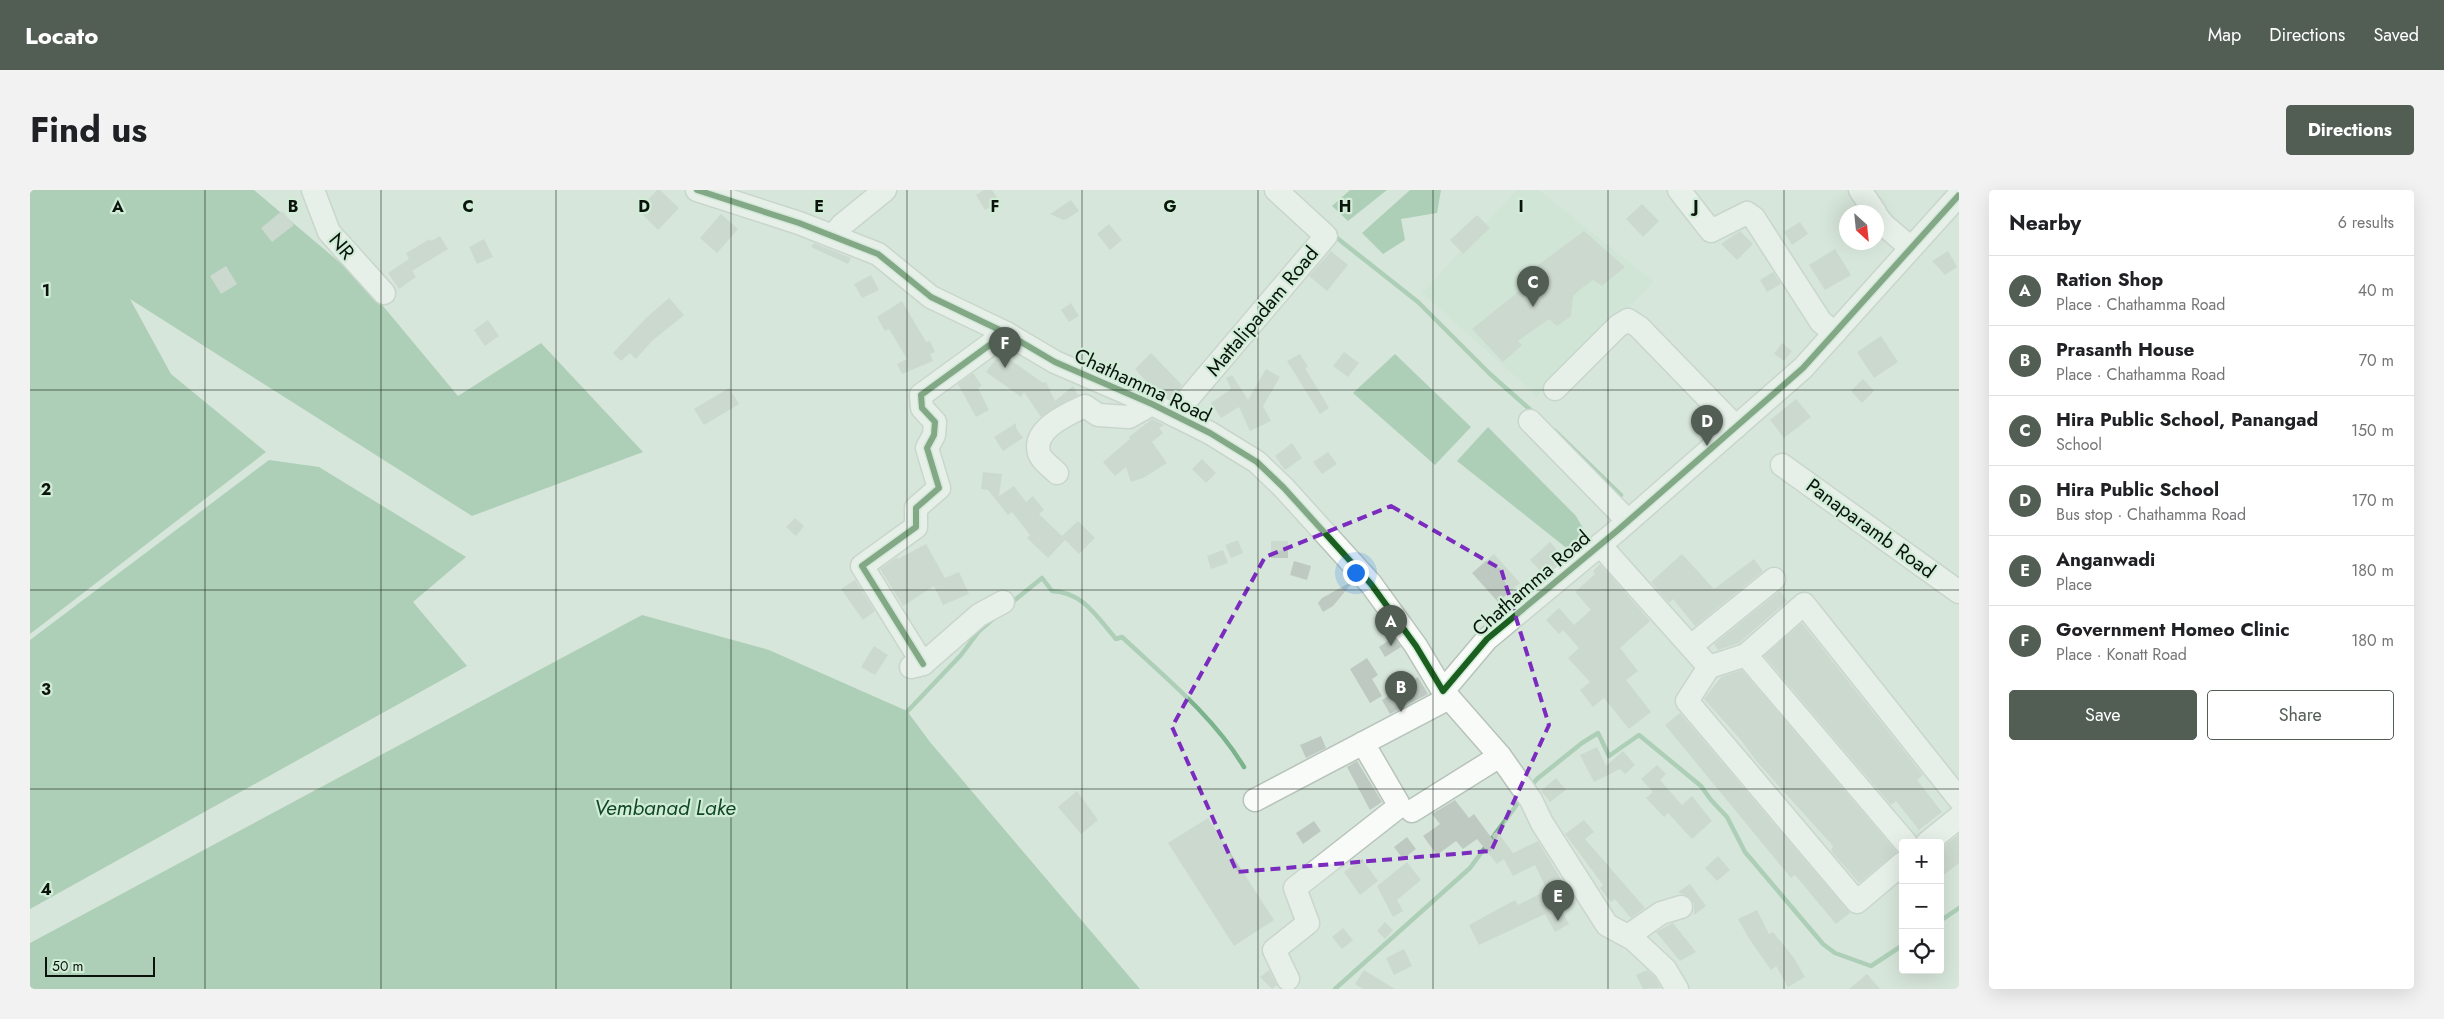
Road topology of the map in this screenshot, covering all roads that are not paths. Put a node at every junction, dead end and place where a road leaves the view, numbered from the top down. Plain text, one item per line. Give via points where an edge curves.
1 (313, 190) edge
2 (697, 190) edge
3 (884, 190) edge
4 (1276, 190) edge
5 (1679, 190) edge
6 (1860, 190) edge
7 (1959, 195) edge
8 (1870, 205) edge
9 (1884, 225) edge
10 (833, 236) junction
11 (1911, 248) junction
12 (384, 293) dead end
13 (1006, 333) junction
14 (1835, 333) junction
15 (1555, 389) dead end
16 (1152, 404) junction
17 (1174, 415) junction
18 (1530, 421) dead end
19 (1736, 427) junction
20 (1782, 465) dead end
21 (1057, 473) dead end
22 (1628, 521) junction
23 (1600, 545) junction
24 (1774, 579) dead end
25 (1959, 592) edge
26 (1003, 602) dead end
27 (1691, 646) junction
28 (1746, 655) junction
29 (1709, 667) junction
30 (1446, 694) junction
31 (1363, 743) junction
32 (1500, 756) junction
33 (1959, 799) edge
34 (1256, 800) dead end
35 (1412, 811) dead end
36 (1959, 817) edge
37 (1903, 839) edge
38 (1932, 839) edge
39 (1899, 866) edge
40 (1680, 907) dead end
41 (1628, 936) junction
42 (1288, 978) dead end
43 (1677, 989) edge

1 - 12 street, NR via 329,232
2 - 10 street, Chathamma Road
3 - 10 street
4 - 17 street, Mattalipadam Road via 1326,236
5 - 14 street via 1711,230 1747,213 1754,218 1821,322
6 - 8 street
7 - 11 street, Chathamma Road
9 - 11 street
10 - 13 street, Chathamma Road via 878,254 931,297
11 - 14 street, Chathamma Road
13 - 16 street, Chathamma Road via 1055,362
13 - 26 street via 921,395 922,408 935,422 934,435 927,448 939,488 916,508 916,527 862,566 917,666 979,616
14 - 19 street, Chathamma Road via 1803,368
15 - 19 street via 1618,326 1628,320
16 - 17 street, Chathamma Road
16 - 21 street via 1129,417 1098,415 1085,406 1061,418 1041,434 1038,444 1039,454
17 - 30 street, Chathamma Road via 1257,462 1284,488 1371,584
18 - 22 street
19 - 22 street, Chathamma Road
20 - 25 street, Panaparamb Road
22 - 23 street, Chathamma Road
23 - 27 street
23 - 30 street, Chathamma Road via 1487,639
24 - 27 street
27 - 29 street
28 - 29 street
28 - 33 street via 1804,604
28 - 37 street
29 - 39 street via 1687,700 1857,902
30 - 31 street
30 - 32 street
31 - 34 street
31 - 42 street via 1398,803 1397,808 1295,888 1308,924 1274,950
32 - 35 street
32 - 41 street via 1607,925
36 - 38 street
40 - 41 street via 1661,913
41 - 43 street via 1665,969

